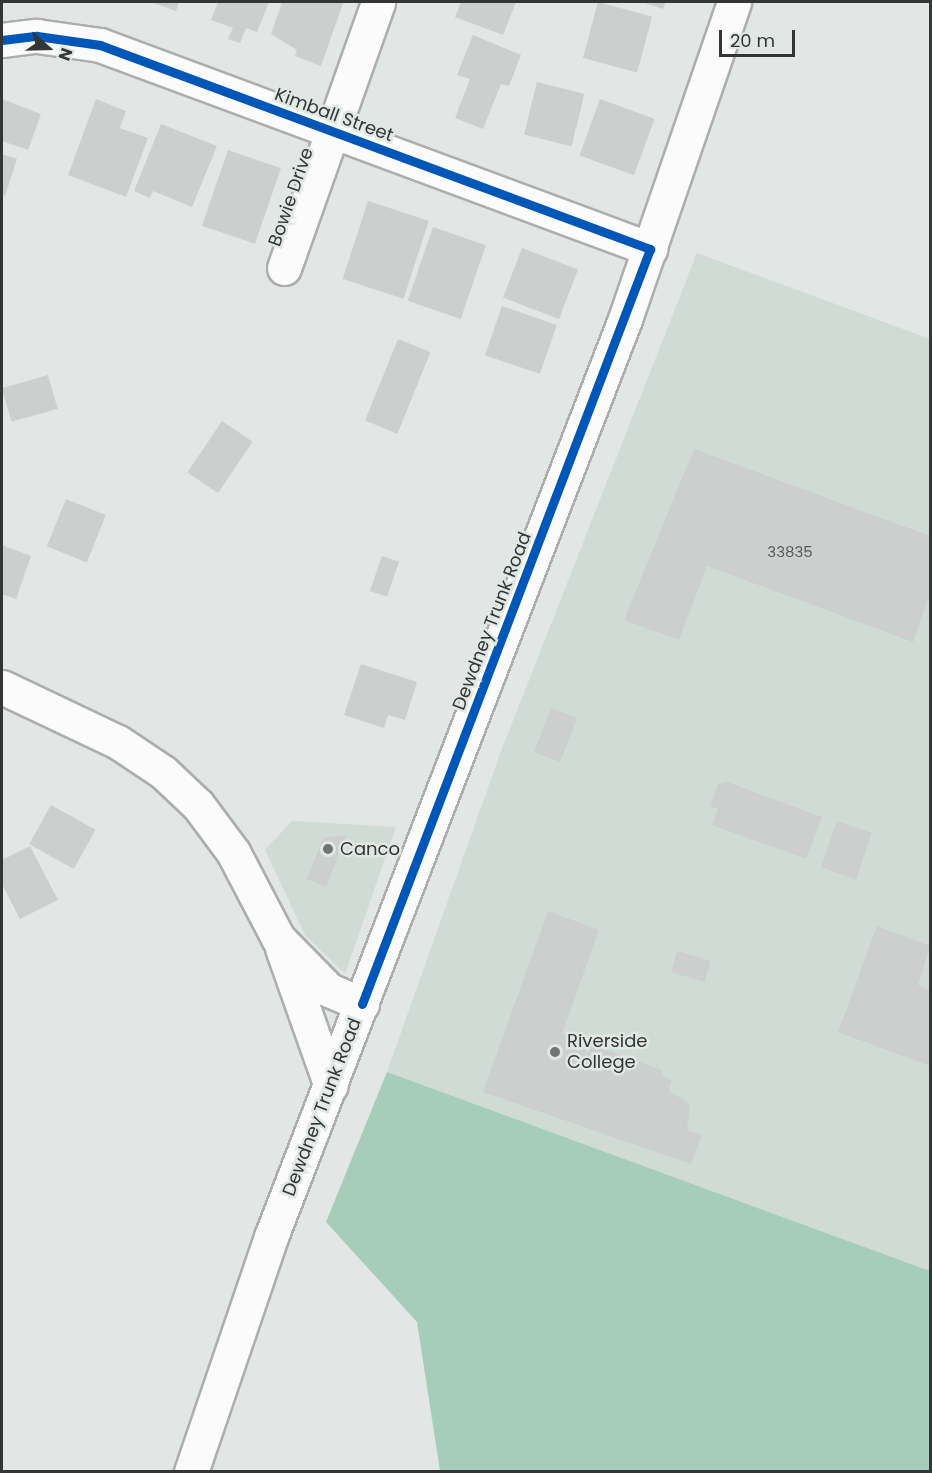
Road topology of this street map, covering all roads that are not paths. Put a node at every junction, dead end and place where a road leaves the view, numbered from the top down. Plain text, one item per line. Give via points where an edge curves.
1 (378, 2) edge
2 (734, 2) edge
3 (2, 40) edge
4 (332, 132) junction
5 (650, 249) junction
6 (284, 268) dead end
7 (2, 687) edge
8 (278, 938) junction
9 (362, 1004) junction
10 (331, 1086) junction
11 (191, 1472) edge

1 - 4 main road, Bowie Drive
2 - 5 main road, Dewdney Trunk Road
3 - 4 main road, Kimball Street via 37,36 100,45
4 - 5 main road, Kimball Street
4 - 6 main road, Bowie Drive
5 - 9 main road, Dewdney Trunk Road
7 - 8 main road via 118,742 163,772 198,805 233,852
8 - 9 main road via 329,990
8 - 10 main road
9 - 10 main road, Dewdney Trunk Road
10 - 11 main road, Dewdney Trunk Road via 271,1237

